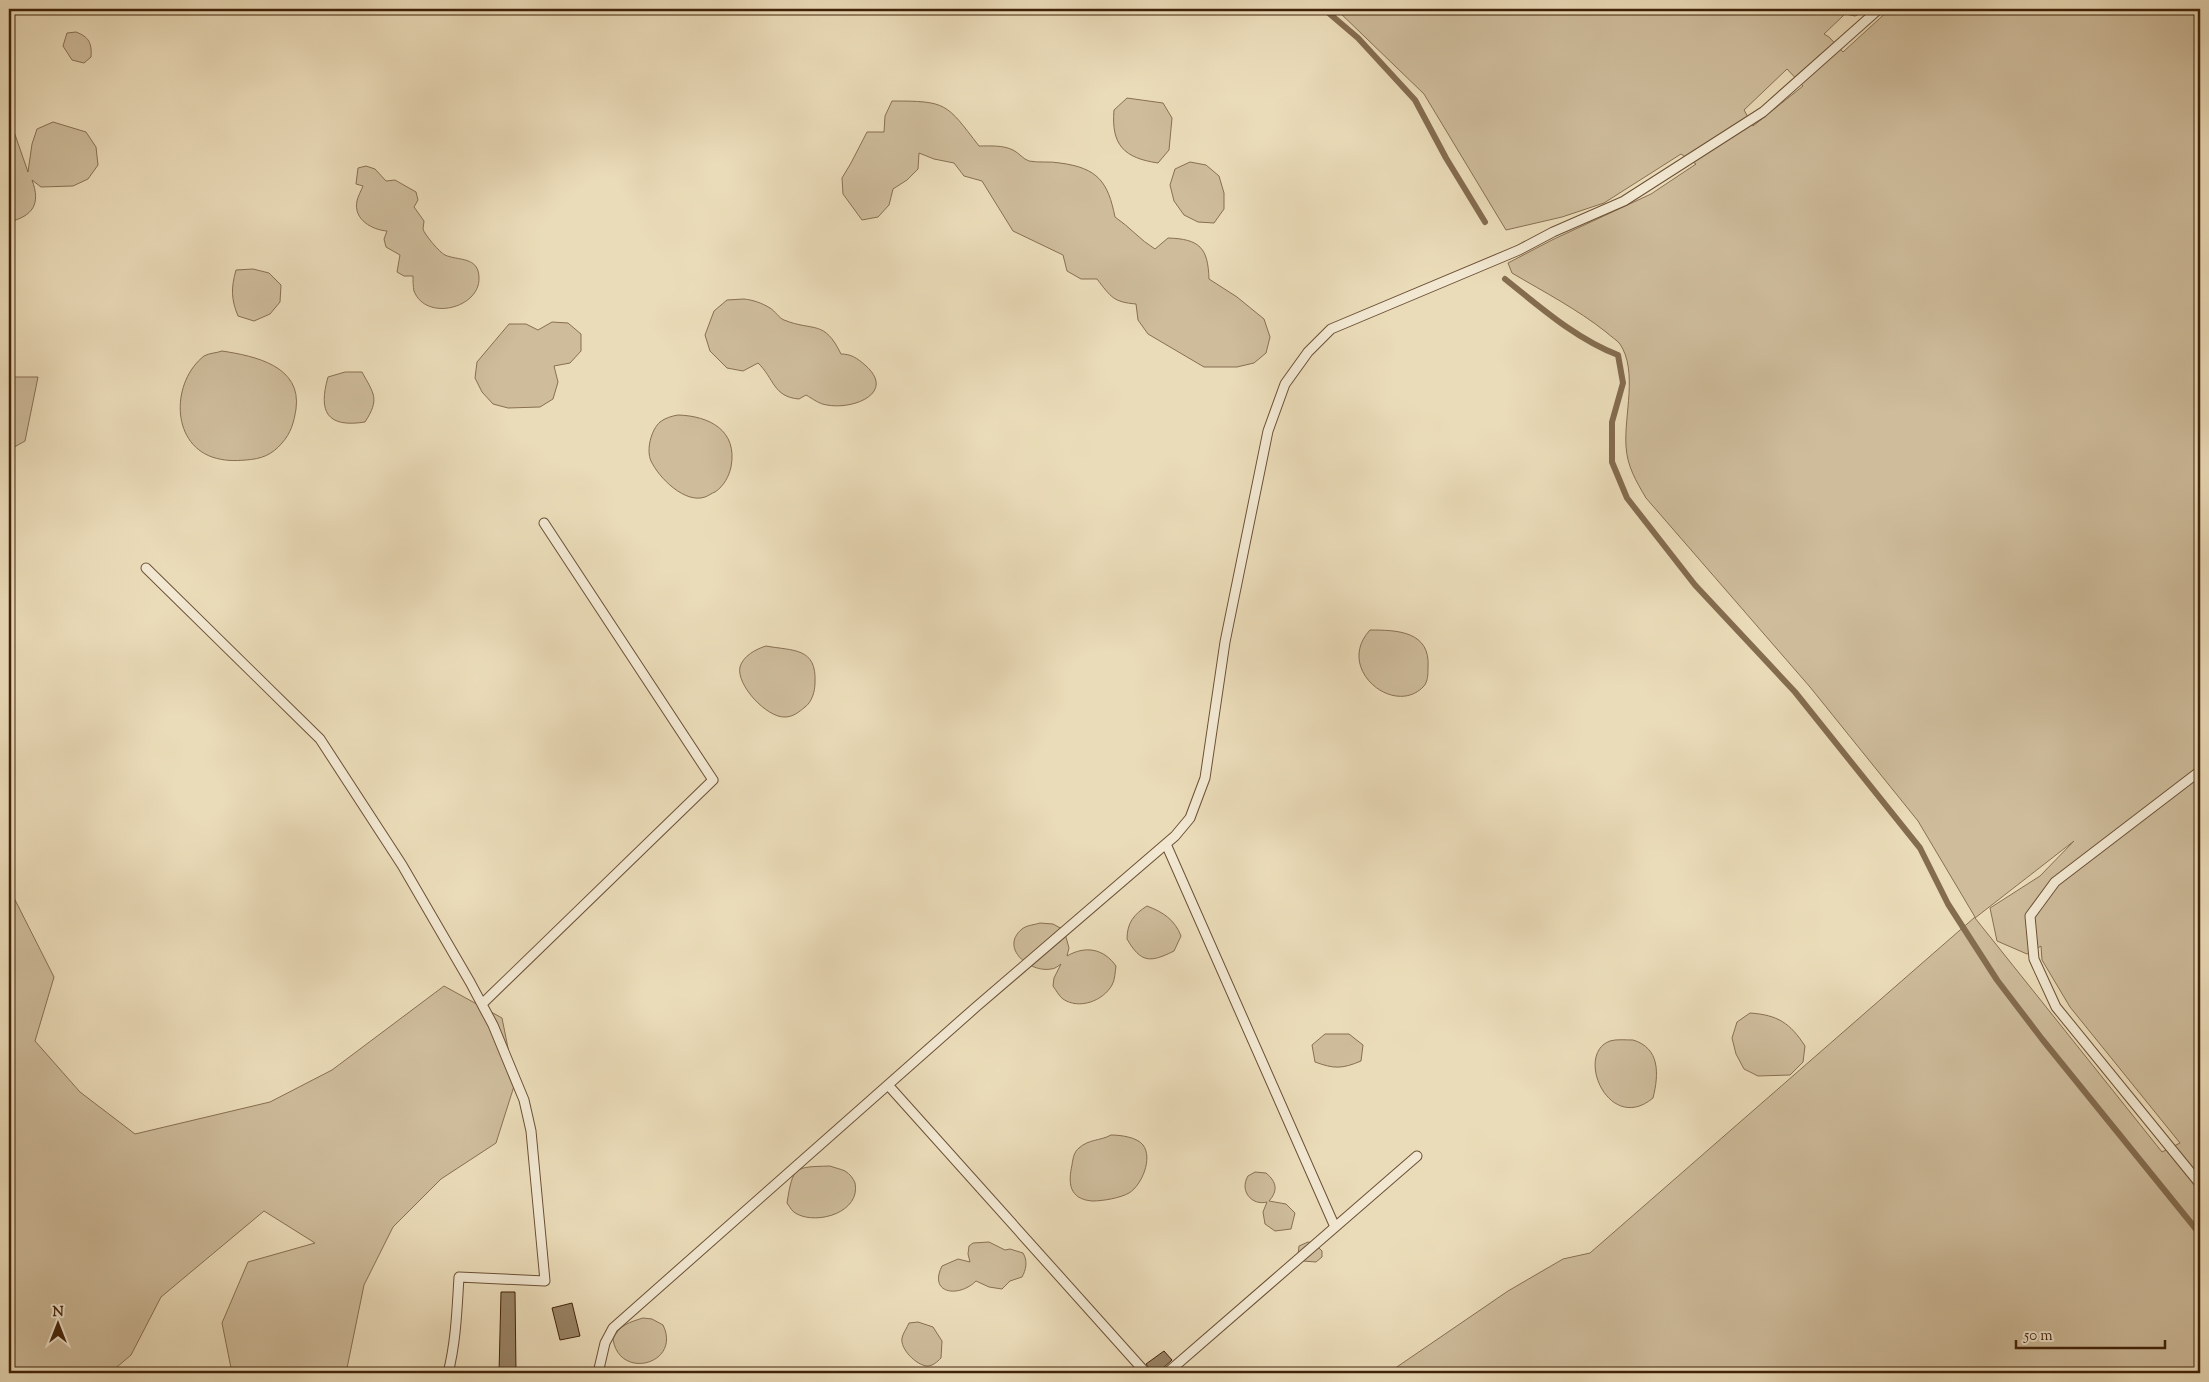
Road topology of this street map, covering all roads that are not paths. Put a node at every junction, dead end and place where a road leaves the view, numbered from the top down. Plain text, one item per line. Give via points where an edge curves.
1 (1879, 9) edge
2 (544, 522) dead end
3 (146, 568) dead end
4 (2200, 772) edge
5 (1166, 844) junction
6 (482, 1004) junction
7 (888, 1085) junction
8 (1417, 1156) dead end
9 (2200, 1184) edge
10 (1335, 1227) junction
11 (448, 1373) edge
12 (598, 1373) edge
13 (1146, 1373) edge
14 (1167, 1373) edge

1 - 5 lane via 1763,112 1624,201 1519,250 1331,329 1308,352 1285,384 1268,431 1225,642 1205,778 1190,818
2 - 6 lane via 713,780
3 - 6 lane via 320,739 402,865
4 - 9 lane via 2055,882 2030,916 2034,958 2056,1007
5 - 7 lane
5 - 10 lane
6 - 11 lane via 524,1100 530,1124 545,1281 459,1277 457,1320
7 - 12 lane via 613,1328 605,1343
7 - 13 lane
8 - 10 lane
10 - 14 lane

